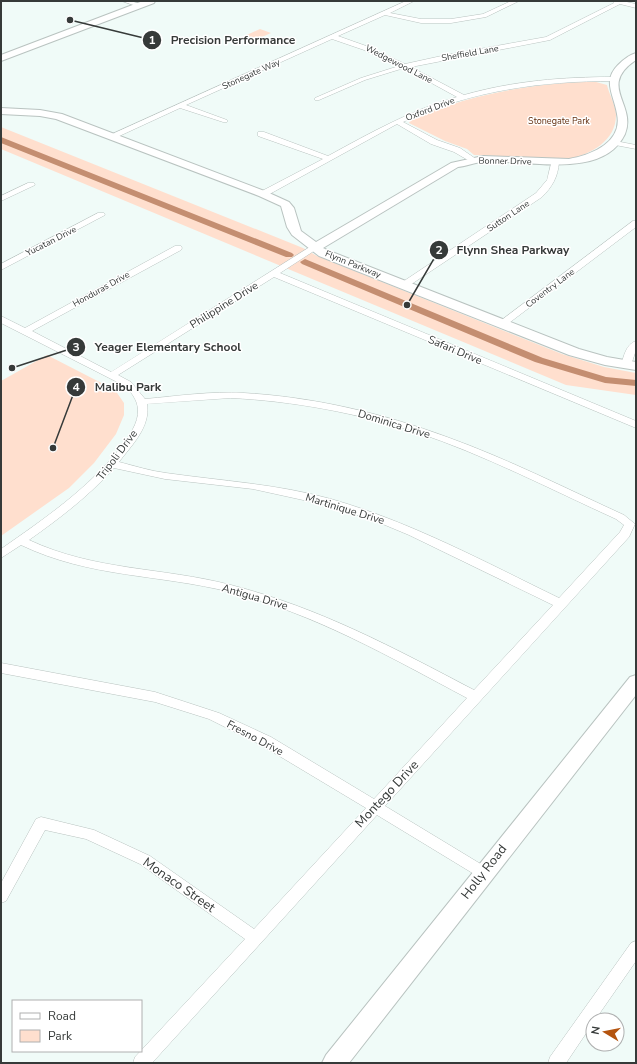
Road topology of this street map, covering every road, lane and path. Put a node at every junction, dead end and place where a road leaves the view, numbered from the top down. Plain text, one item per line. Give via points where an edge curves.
1 (125, 1) edge
2 (151, 1) edge
3 (411, 1) edge
4 (516, 1) edge
5 (618, 2) edge
6 (140, 5) junction
7 (636, 6) edge
8 (384, 13) junction
9 (333, 36) junction
10 (636, 56) edge
11 (1, 58) edge
12 (405, 66) junction
13 (614, 79) junction
14 (462, 97) junction
15 (317, 99) dead end
16 (181, 106) junction
17 (1, 111) edge
18 (225, 121) dead end
19 (398, 122) junction
20 (261, 134) dead end
21 (112, 136) junction
22 (613, 142) junction
23 (636, 147) edge
24 (329, 159) junction
25 (473, 160) junction
26 (555, 162) junction
27 (31, 185) dead end
28 (263, 194) junction
29 (1, 199) edge
30 (101, 216) dead end
31 (636, 223) edge
32 (316, 247) junction
33 (178, 248) dead end
34 (1, 267) edge
35 (274, 274) junction
36 (404, 285) junction
37 (1, 319) edge
38 (502, 324) junction
39 (25, 331) junction
40 (636, 344) edge
41 (631, 366) edge
42 (112, 376) junction
43 (141, 402) junction
44 (636, 425) edge
45 (112, 464) junction
46 (630, 524) joint
47 (20, 540) junction
48 (1, 554) edge
49 (561, 604) junction
50 (1, 668) edge
51 (636, 682) edge
52 (476, 697) junction
53 (375, 807) junction
54 (484, 873) junction
55 (1, 897) edge
56 (254, 938) junction
57 (636, 948) edge
58 (141, 1063) edge
59 (334, 1063) edge
60 (556, 1063) edge

1 - 6 street
2 - 6 street
3 - 8 street, Stonegate Way
4 - 8 street via 484,16 451,21 415,21
5 - 7 street
5 - 12 street, Sheffield Lane via 548,40
6 - 11 street
8 - 9 street, Stonegate Way
9 - 12 street, Wedgewood Lane
9 - 16 street, Stonegate Way
10 - 13 street via 622,67
12 - 14 street, Wedgewood Lane
12 - 15 street, Sheffield Lane via 364,79
13 - 14 street, Oxford Drive via 579,79 532,84
13 - 22 street, Bonner Drive via 623,119 622,128
14 - 19 street, Oxford Drive
16 - 18 street
16 - 21 street, Stonegate Way
17 - 21 street, Flynn Parkway via 54,116
19 - 24 street, Oxford Drive
19 - 25 street
20 - 24 street
21 - 28 street, Flynn Parkway
22 - 23 street
22 - 26 street, Bonner Drive via 594,156 582,160
24 - 28 street, Oxford Drive
25 - 26 street, Bonner Drive
25 - 32 street, Bonner Drive via 445,169
26 - 36 street, Sutton Lane via 553,180 539,195
27 - 29 street
28 - 32 street, Flynn Parkway via 284,204 288,208 296,233
30 - 34 street, Yucatan Drive
31 - 38 street, Coventry Lane
32 - 35 street, Philippine Drive
32 - 36 street, Flynn Parkway via 323,253
33 - 39 street, Honduras Drive
35 - 42 street, Philippine Drive
35 - 44 street, Safari Drive
36 - 38 street, Flynn Parkway
37 - 39 street
38 - 41 street, Flynn Parkway via 574,352
39 - 42 street
40 - 41 street via 632,348
42 - 43 street via 128,384
43 - 45 street, Tripoli Drive via 141,422
43 - 46 street, Dominica Drive via 242,396 361,413 456,444 620,517
45 - 47 street, Tripoli Drive via 96,483 73,502
45 - 49 street, Martinique Drive via 165,476 253,486 328,502 413,532
46 - 49 street, Montego Drive via 625,534
47 - 48 street, Tripoli Drive
47 - 52 street, Antigua Drive via 71,561 195,581 290,606 350,630
49 - 52 street, Montego Drive
50 - 53 street, Fresno Drive via 155,697 214,716 266,741
51 - 54 street, Holly Road
52 - 53 street, Montego Drive
53 - 54 street, Fresno Drive
53 - 56 street, Montego Drive
54 - 59 street, Holly Road
55 - 56 street, Monaco Street via 41,823 89,834 145,860
56 - 58 street, Montego Drive
57 - 60 street

